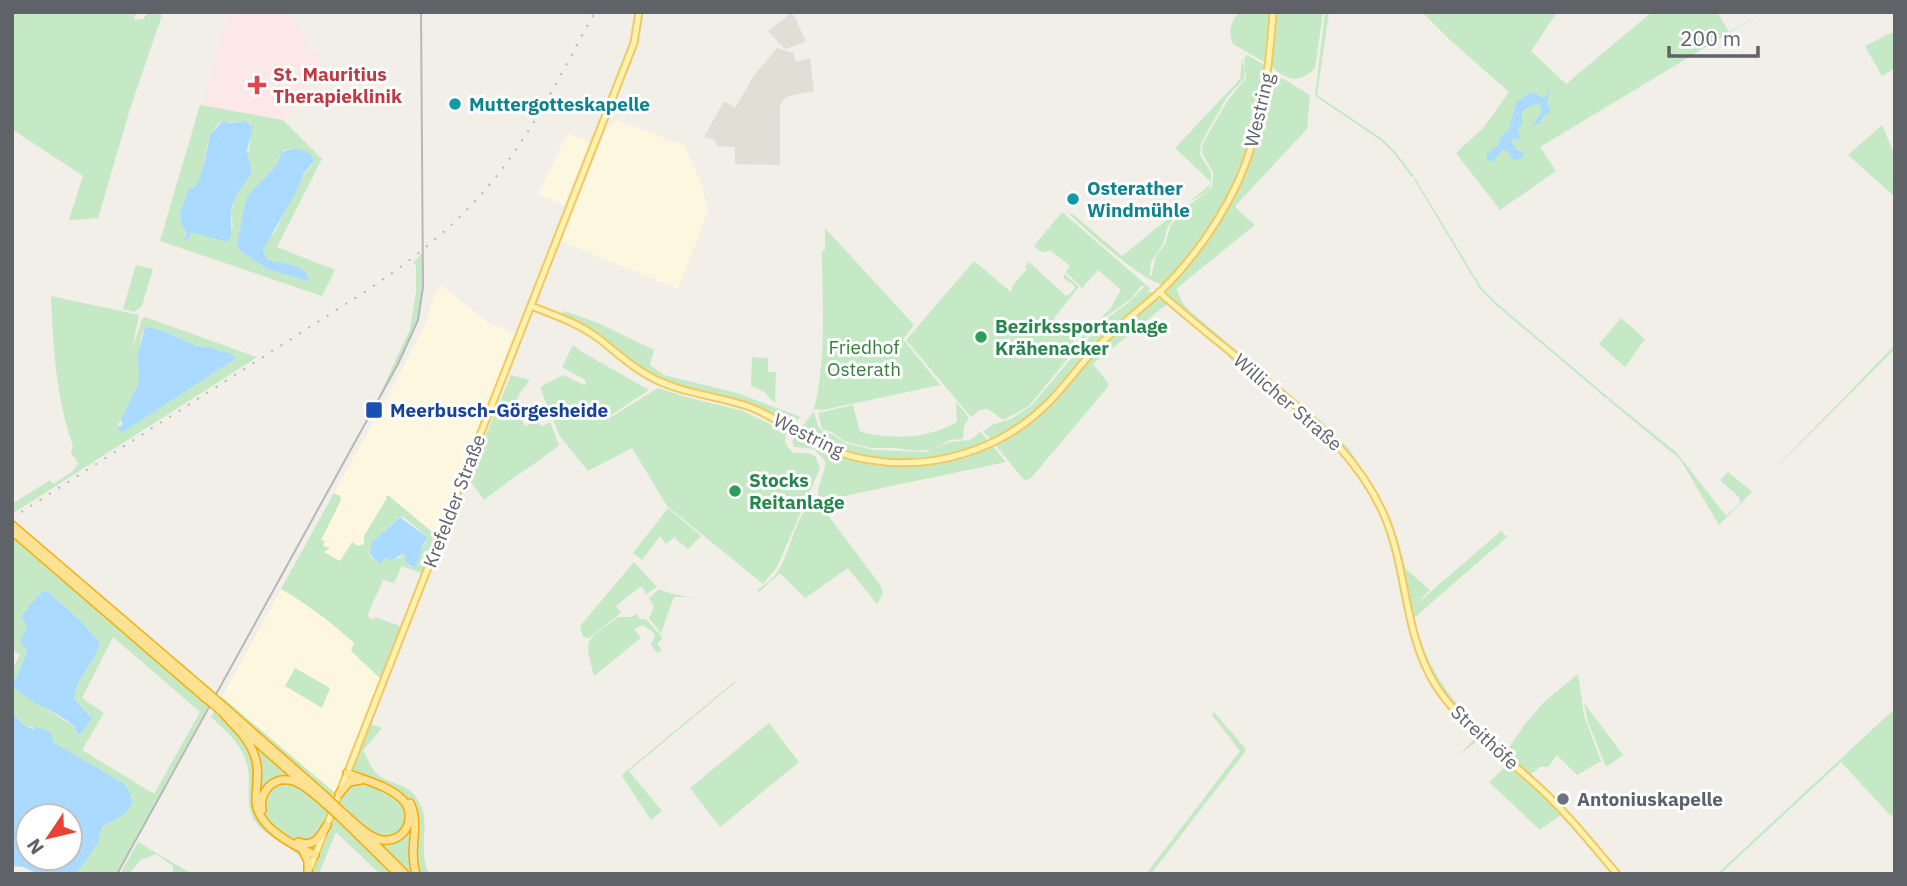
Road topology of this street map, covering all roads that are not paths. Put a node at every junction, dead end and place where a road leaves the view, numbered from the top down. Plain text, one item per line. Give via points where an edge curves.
1 (639, 12) edge
2 (1273, 12) edge
3 (1159, 292) junction
4 (531, 306) junction
5 (543, 311) junction
6 (524, 325) junction
7 (13, 525) edge
8 (12, 531) edge
9 (1402, 572) joint
10 (205, 694) junction
11 (222, 710) junction
12 (348, 771) junction
13 (363, 780) junction
14 (339, 794) junction
15 (323, 797) junction
16 (341, 815) junction
17 (328, 821) junction
18 (298, 844) junction
19 (315, 854) junction
20 (308, 874) edge
21 (398, 874) edge
22 (405, 874) edge
23 (416, 874) edge
24 (1617, 874) edge

1 - 4 main road, Krefelder Straße via 638,29
2 - 3 main road, Westring via 1265,95 1238,182 1213,228
3 - 5 main road, Westring via 1099,345 1023,425 971,451 913,463 845,454 752,408 662,383 579,326
3 - 9 main road, Willicher Straße via 1340,446 1376,498
4 - 5 main road, Westring
4 - 6 main road, Krefelder Straße
5 - 6 main road
6 - 12 main road, Krefelder Straße
7 - 10 highway
8 - 10 highway
9 - 24 main road, Streithöfe via 1414,640 1441,693 1547,795
10 - 11 highway, bridge
11 - 15 highway
11 - 18 highway via 254,756 260,816 269,827
12 - 13 highway
12 - 14 main road, Krefelder Straße
12 - 23 highway via 409,801 415,816 412,850
13 - 14 highway via 349,782
13 - 16 highway via 403,800 410,815 406,830 394,839 380,840
14 - 17 main road, Krefelder Straße
15 - 16 highway, bridge
15 - 18 highway via 288,780 275,782 264,792 265,816
16 - 21 highway
16 - 22 highway
17 - 18 highway via 314,842
17 - 19 main road, Krefelder Straße
18 - 19 highway
18 - 20 highway via 308,859
19 - 20 main road, Krefelder Straße

